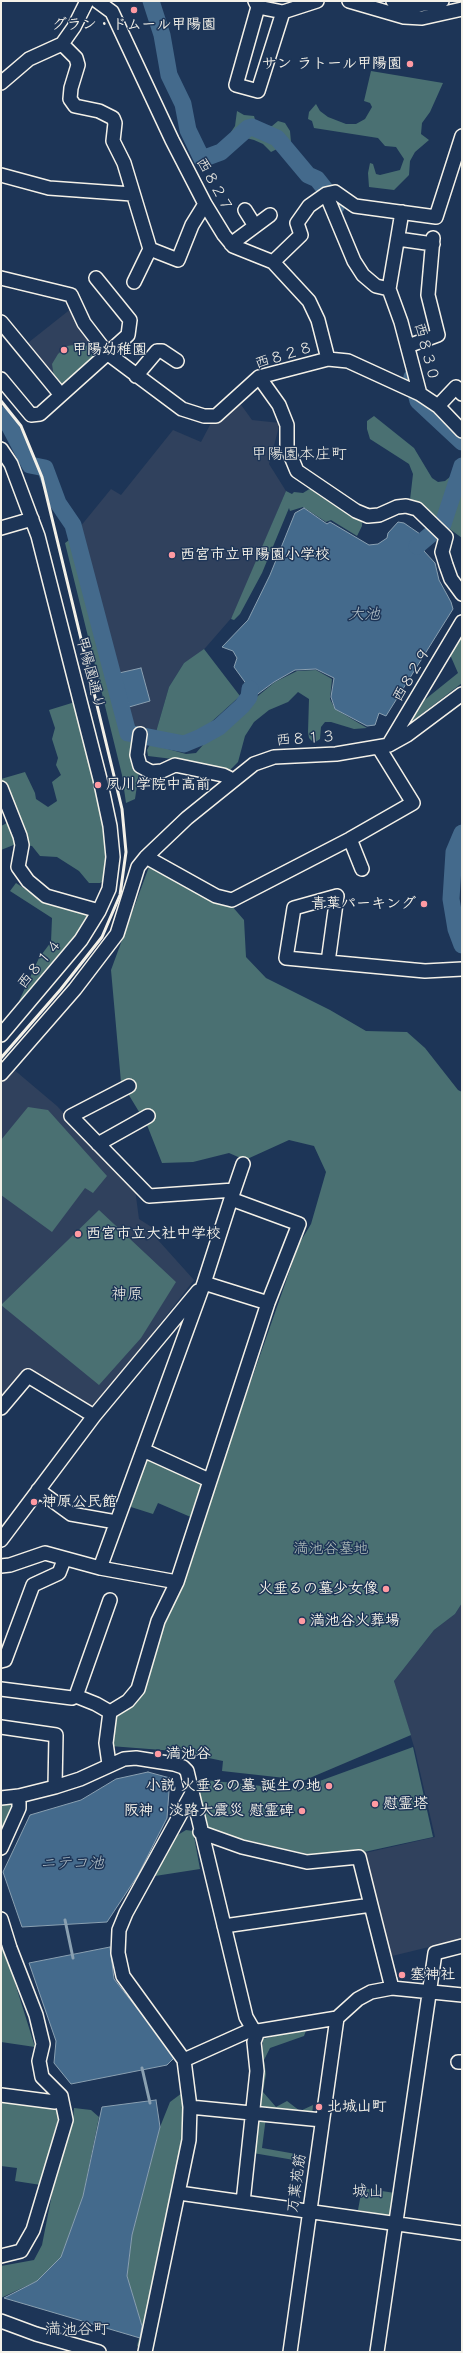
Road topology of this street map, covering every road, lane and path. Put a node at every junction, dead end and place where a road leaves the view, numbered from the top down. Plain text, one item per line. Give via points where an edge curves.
1 (87, 1) edge
2 (97, 1) edge
3 (317, 1) edge
4 (349, 1) edge
5 (393, 1) edge
6 (442, 1) edge
7 (256, 4) edge
8 (462, 9) edge
9 (282, 12) junction
10 (62, 44) junction
11 (2, 79) edge
12 (462, 136) edge
13 (1, 175) edge
14 (132, 194) junction
15 (326, 194) junction
16 (205, 204) junction
17 (245, 210) dead end
18 (402, 212) junction
19 (270, 215) dead end
20 (255, 226) junction
21 (398, 239) junction
22 (231, 244) junction
23 (150, 249) junction
24 (273, 262) junction
25 (1, 278) edge
26 (96, 278) dead end
27 (134, 282) dead end
28 (389, 289) junction
29 (1, 322) edge
30 (408, 346) junction
31 (107, 353) junction
32 (328, 359) junction
33 (177, 361) dead end
34 (136, 376) junction
35 (259, 377) junction
36 (1, 379) edge
37 (417, 392) junction
38 (462, 394) edge
39 (61, 395) junction
40 (438, 406) junction
41 (462, 431) edge
42 (1, 449) edge
43 (32, 519) junction
44 (1, 528) edge
45 (462, 594) edge
46 (462, 622) edge
47 (462, 694) edge
48 (140, 734) dead end
49 (384, 746) junction
50 (233, 780) junction
51 (1, 788) edge
52 (350, 839) junction
53 (146, 857) junction
54 (362, 869) dead end
55 (109, 889) junction
56 (129, 900) junction
57 (99, 911) junction
58 (328, 962) junction
59 (462, 970) edge
60 (1, 1035) edge
61 (1, 1074) edge
62 (129, 1086) dead end
63 (148, 1116) dead end
64 (98, 1144) junction
65 (243, 1164) dead end
66 (232, 1195) junction
67 (204, 1283) junction
68 (268, 1303) junction
69 (1, 1408) edge
70 (94, 1416) junction
71 (143, 1450) junction
72 (209, 1480) junction
73 (38, 1490) junction
74 (116, 1522) junction
75 (1, 1540) edge
76 (64, 1560) junction
77 (1, 1566) edge
78 (100, 1568) junction
79 (177, 1582) junction
80 (110, 1600) dead end
81 (1, 1661) edge
82 (1, 1689) edge
83 (76, 1696) junction
84 (110, 1712) junction
85 (1, 1727) edge
86 (109, 1764) junction
87 (55, 1787) junction
88 (191, 1794) junction
89 (19, 1796) junction
90 (1, 1798) edge
91 (200, 1832) junction
92 (1, 1848) edge
93 (371, 1905) junction
94 (1, 1919) edge
95 (224, 1926) junction
96 (462, 1946) edge
97 (392, 1988) junction
98 (428, 1992) junction
99 (462, 1995) edge
100 (338, 2018) junction
101 (255, 2030) junction
102 (184, 2060) junction
103 (1, 2095) edge
104 (61, 2096) junction
105 (190, 2107) junction
106 (253, 2112) junction
107 (322, 2120) junction
108 (179, 2193) junction
109 (243, 2202) junction
110 (310, 2212) junction
111 (396, 2224) junction
112 (462, 2233) edge
113 (1, 2256) edge
114 (1, 2321) edge
115 (99, 2352) edge
116 (145, 2352) edge
117 (290, 2352) edge
118 (377, 2352) edge

1 - 10 street
2 - 16 street, 西８２７ via 112,12
3 - 9 street
4 - 8 street via 404,17 422,18
5 - 6 street via 412,6
7 - 9 street
7 - 9 street via 236,85 258,91
10 - 11 street via 30,59
10 - 14 street via 76,58 78,65 70,99 75,106 99,111 113,118 113,141 124,164
12 - 18 street via 436,217
13 - 14 street via 49,188
14 - 23 street
15 - 18 street via 335,192 355,206
15 - 24 street via 309,206 297,224 301,234
15 - 28 street via 362,275 376,286
16 - 22 street, 西８２７
16 - 23 street via 192,225 178,260
17 - 20 street
18 - 21 street
19 - 20 street
20 - 22 street
21 - 28 street
21 - 30 street via 433,241 428,294 438,335
22 - 24 street
23 - 27 street
24 - 32 street via 309,302 318,320
25 - 31 street, 西８２８ via 71,295 84,323
26 - 31 street via 130,320 128,335
28 - 30 street, 西８３０
29 - 39 street
30 - 37 street, 西８３０
31 - 34 street, 西８２８
31 - 39 street
32 - 35 street, 西８２８
32 - 37 street, 西８２８ via 348,361
33 - 34 street via 162,351 157,351
34 - 35 street, 西８２８ via 182,409 204,416 216,416
35 - 45 street via 282,411 287,425 287,447 298,472 356,511 368,516 379,515 397,507 417,508 446,537 442,552 451,579
36 - 39 street via 31,415 40,414
37 - 40 street, 西８３０
38 - 40 street via 456,387
40 - 41 street, 西８３０
42 - 43 street, 甲陽園通り via 11,464
43 - 44 street
43 - 55 street, 甲陽園通り via 56,600 110,826 113,857
46 - 49 street, 西８２９
47 - 49 street, 西８１３ via 407,735
48 - 50 street via 137,755 140,766 151,772 162,771 175,765 223,775
49 - 50 street, 西８１３ via 336,754 274,757 254,764
49 - 52 street via 413,803
50 - 53 street, 西８１３ via 187,818
51 - 57 street via 22,844 18,866 28,881 46,896
52 - 53 street via 232,900 216,896
52 - 54 street
53 - 56 street, 西８１３ via 136,874
55 - 56 street
55 - 57 street, 甲陽園通り
56 - 61 street, 西８１３ via 117,934
57 - 60 street, 西８１４ via 81,940
58 - 58 street via 286,958 294,908 337,896
58 - 59 street via 425,971
62 - 64 street via 71,1116
63 - 64 street
64 - 66 street via 149,1196
65 - 66 street
66 - 67 street
66 - 68 street via 299,1224
67 - 68 street
67 - 70 street
67 - 71 street
68 - 72 street
69 - 70 street via 28,1376
70 - 73 street
71 - 72 street
71 - 74 street
72 - 79 street
73 - 74 street via 71,1514
73 - 75 street
74 - 78 street
76 - 77 street via 45,1553
76 - 78 street
76 - 81 street via 59,1572 33,1584 5,1660
78 - 79 street
79 - 84 street via 158,1621 138,1689 128,1701
80 - 83 street
82 - 83 street via 72,1698
83 - 84 street
84 - 86 street via 106,1743
85 - 87 street via 56,1735
86 - 87 street via 80,1779
86 - 88 street via 136,1758 174,1764 187,1771
87 - 89 street
88 - 91 street
88 - 102 street via 126,1913 119,1930 118,1953 123,1976
89 - 90 street
89 - 92 street via 19,1808
91 - 93 street via 242,1847 308,1862 359,1857
91 - 95 street
93 - 95 street
93 - 97 street
94 - 104 street via 36,2015 43,2044 39,2062 42,2077
95 - 101 street via 246,2017
96 - 98 street via 435,1953
97 - 98 street
97 - 100 street via 371,1992 358,1999
98 - 99 street
98 - 111 street
100 - 101 street
100 - 107 street, 万葉苑筋
101 - 102 street
101 - 106 street via 257,2071
102 - 105 street
103 - 104 street via 55,2102
104 - 113 street via 66,2120 33,2230 21,2251
105 - 106 street
105 - 108 street via 189,2140
106 - 107 street
106 - 109 street
107 - 110 street, 万葉苑筋
108 - 109 street
108 - 116 street
109 - 110 street
110 - 111 street
110 - 117 street, 万葉苑筋
111 - 112 street
111 - 118 street
114 - 115 street

